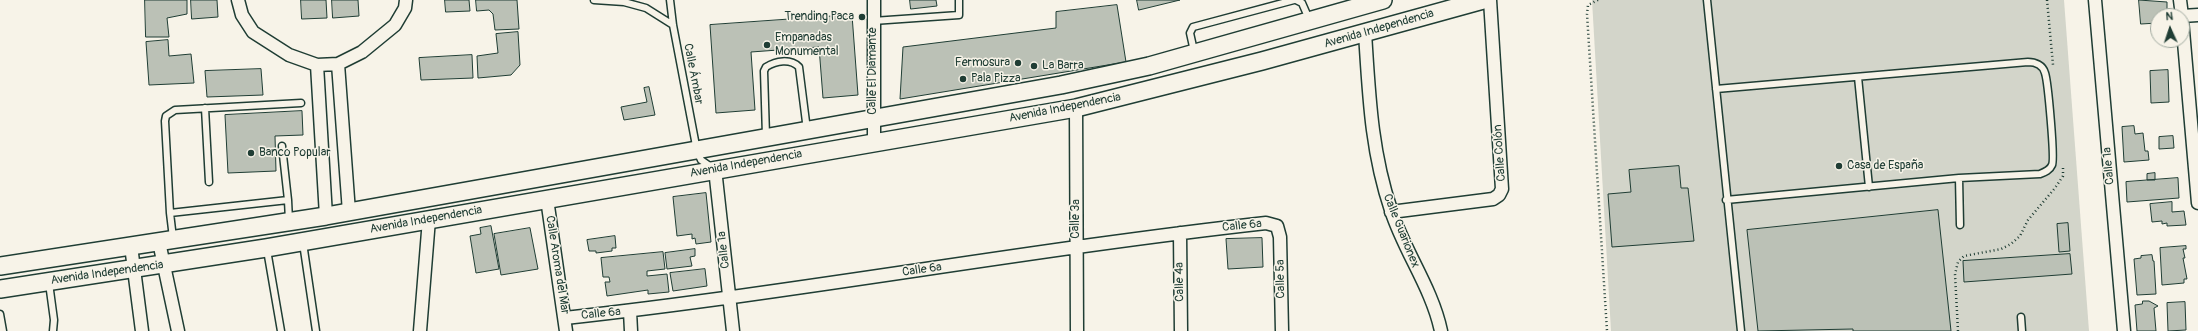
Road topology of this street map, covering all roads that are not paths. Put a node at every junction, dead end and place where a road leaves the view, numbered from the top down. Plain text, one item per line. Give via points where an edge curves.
1 (238, 0) edge
2 (406, 0) edge
3 (594, 0) edge
4 (670, 0) edge
5 (874, 0) edge
6 (959, 0) edge
7 (1295, 0) edge
8 (1379, 0) edge
9 (1483, 0) edge
10 (1490, 0) edge
11 (1707, 0) edge
12 (2095, 0) edge
13 (1310, 20) junction
14 (873, 21) junction
15 (673, 26) junction
16 (1365, 32) junction
17 (2186, 48) edge
18 (1194, 53) junction
19 (338, 64) junction
20 (316, 65) junction
21 (1858, 77) junction
22 (1716, 89) junction
23 (301, 103) dead end
24 (205, 108) junction
25 (1076, 108) junction
26 (2194, 111) edge
27 (873, 119) junction
28 (807, 131) junction
29 (766, 138) junction
30 (874, 142) junction
31 (282, 146) dead end
32 (697, 151) junction
33 (715, 169) junction
34 (1959, 178) junction
35 (208, 182) dead end
36 (1869, 187) junction
37 (547, 199) junction
38 (288, 200) junction
39 (1726, 200) junction
40 (2198, 202) edge
41 (349, 212) junction
42 (1391, 212) junction
43 (170, 213) junction
44 (326, 216) junction
45 (429, 219) junction
46 (289, 222) junction
47 (1960, 225) dead end
48 (1278, 226) joint
49 (1180, 233) junction
50 (166, 241) junction
51 (302, 242) junction
52 (131, 246) junction
53 (266, 248) junction
54 (1076, 248) junction
55 (164, 265) junction
56 (0, 266) edge
57 (134, 269) junction
58 (48, 282) junction
59 (0, 289) edge
60 (730, 299) junction
61 (630, 311) junction
62 (0, 314) edge
63 (2021, 317) dead end
64 (565, 318) junction
65 (3, 331) edge
66 (53, 331) edge
67 (142, 331) edge
68 (178, 331) edge
69 (281, 331) edge
70 (316, 331) edge
71 (420, 331) edge
72 (566, 331) edge
73 (631, 331) edge
74 (733, 331) edge
75 (1077, 331) edge
76 (1181, 331) edge
77 (1282, 331) edge
78 (1441, 331) edge
79 (1741, 331) edge
80 (2022, 331) edge
81 (2124, 331) edge

1 - 20 street via 242,15 252,32 289,55
2 - 19 street via 405,8 395,25 362,52
3 - 15 lane via 624,2 646,8
4 - 15 lane, Calle Ámbar
5 - 14 street, Calle El Diamante
6 - 14 lane via 959,14
7 - 13 lane via 1302,3
7 - 18 lane via 1192,27 1190,33
8 - 13 main road, Avenida Independencia
9 - 16 main road, Avenida Independencia
10 - 42 street, Calle Colón via 1502,189 1493,199
11 - 22 lane
12 - 81 street, Calle 1a
13 - 18 main road, Avenida Independencia
14 - 27 street, Calle El Diamante
15 - 32 lane, Calle Ámbar
16 - 25 main road, Avenida Independencia
16 - 42 street, Calle Guarionex via 1373,143
17 - 26 street
18 - 27 main road, Avenida Independencia via 1061,85
19 - 20 street
19 - 41 street
20 - 44 street
21 - 22 lane
21 - 34 lane via 2028,62 2042,68 2045,73 2053,161 2049,170 2040,174
21 - 36 lane
22 - 39 lane
23 - 24 lane
24 - 35 lane
24 - 43 lane via 175,110 166,116
25 - 30 main road, Avenida Independencia
25 - 54 street, Calle 3ª
26 - 40 street
27 - 28 main road, Avenida Independencia
27 - 30 street, Calle El Diamante
28 - 29 main road, Avenida Independencia
28 - 29 lane via 799,68 792,62 778,62 770,64 764,71
29 - 32 main road, Avenida Independencia
30 - 33 main road, Avenida Independencia
31 - 38 lane
32 - 33 lane via 704,163
32 - 41 main road, Avenida Independencia
33 - 37 main road, Avenida Independencia
33 - 60 street, Calle 1ª
34 - 36 lane
34 - 47 lane
36 - 39 lane
37 - 45 main road, Avenida Independencia
37 - 64 street, Calle Aroma del Mar
38 - 43 lane
38 - 46 lane
39 - 79 lane
41 - 44 main road, Avenida Independencia
42 - 78 street, Calle Guarionex
43 - 50 lane
44 - 46 main road, Avenida Independencia
45 - 51 main road, Avenida Independencia
45 - 71 street
46 - 50 main road, Avenida Independencia
48 - 49 street, Calle 6ª via 1266,223
48 - 77 street, Calle 5ª
49 - 54 street, Calle 6ª
49 - 76 street, Calle 4ª
50 - 52 main road, Avenida Independencia
50 - 55 street
51 - 53 main road, Avenida Independencia
51 - 70 lane
52 - 56 main road, Avenida Independencia
52 - 57 street
53 - 55 main road, Avenida Independencia
53 - 69 lane
54 - 60 street, Calle 6ª
54 - 75 street, Calle 3ª
55 - 57 main road, Avenida Independencia
55 - 68 street
57 - 58 main road, Avenida Independencia
57 - 67 street
58 - 59 main road, Avenida Independencia
58 - 66 lane via 54,320
60 - 61 street, Calle 6ª
60 - 74 street, Calle 1ª
61 - 64 street, Calle 6ª
61 - 73 street
62 - 65 lane
63 - 80 lane
64 - 72 street, Calle Aroma del Mar

